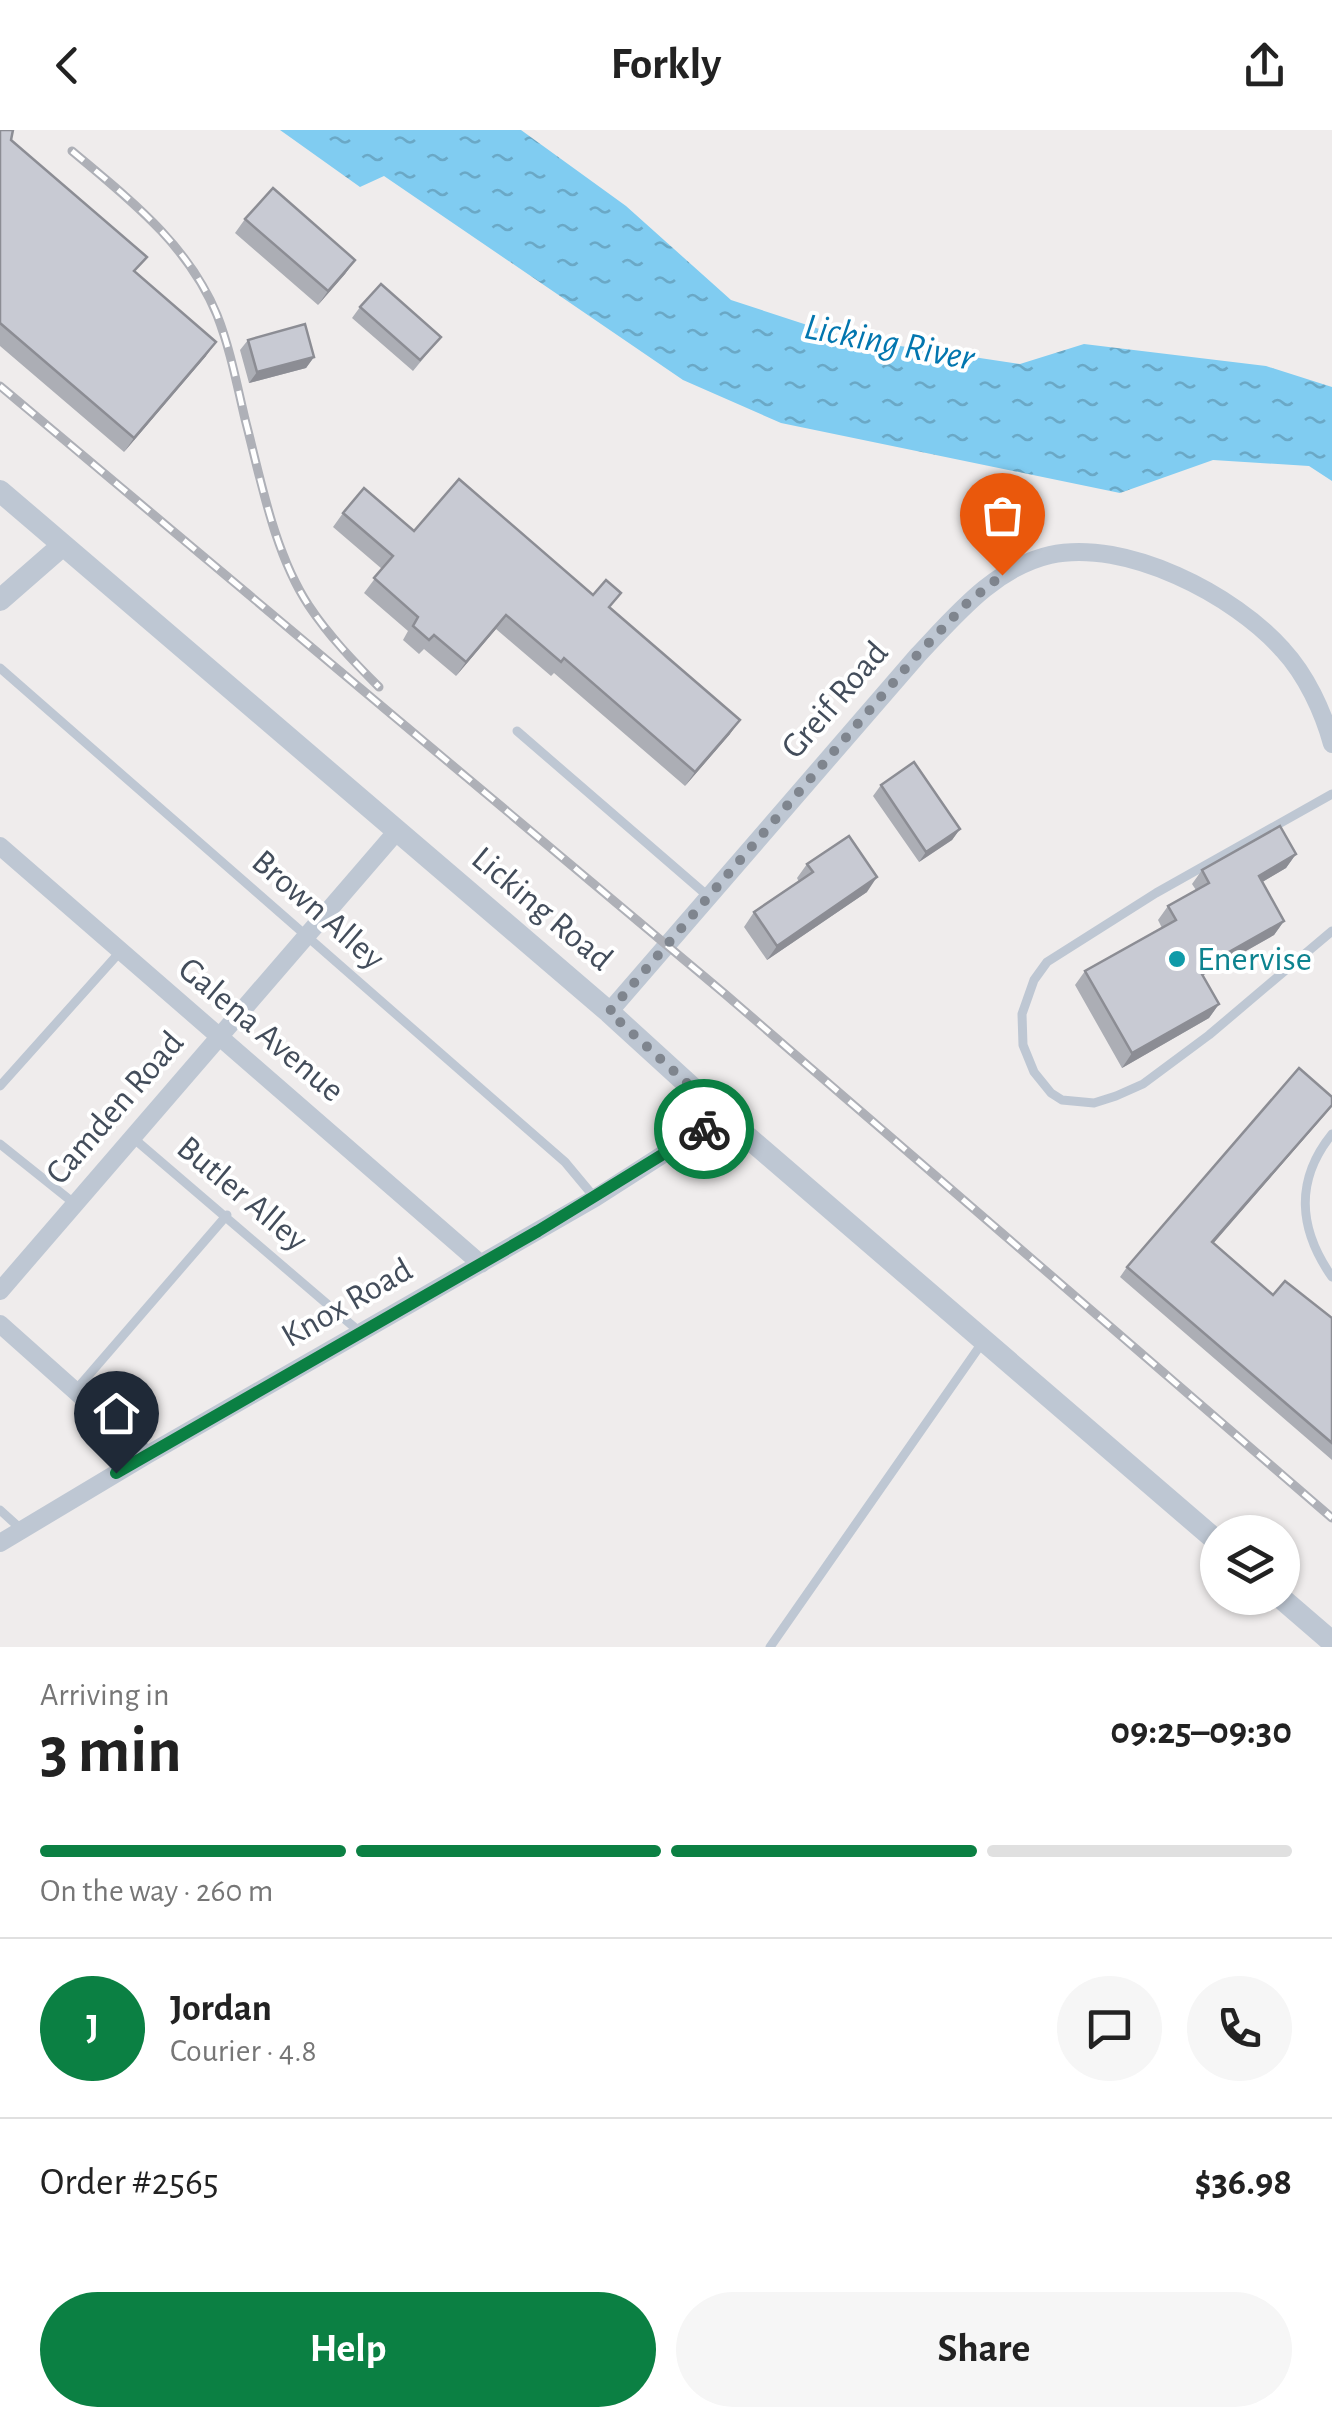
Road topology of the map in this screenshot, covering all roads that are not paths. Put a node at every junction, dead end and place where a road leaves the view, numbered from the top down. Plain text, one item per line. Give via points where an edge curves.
1 (0, 491) edge
2 (63, 545) junction
3 (0, 600) edge
4 (0, 668) edge
5 (518, 730) dead end
6 (1332, 744) edge
7 (1332, 794) edge
8 (397, 831) junction
9 (0, 846) edge
10 (708, 897) junction
11 (1332, 931) edge
12 (305, 936) junction
13 (120, 953) junction
14 (609, 1012) junction
15 (219, 1036) junction
16 (0, 1086) edge
17 (723, 1116) junction
18 (1332, 1134) edge
19 (132, 1137) junction
20 (0, 1144) edge
21 (595, 1198) junction
22 (75, 1204) junction
23 (227, 1215) junction
24 (481, 1264) junction
25 (1332, 1277) edge
26 (0, 1291) edge
27 (0, 1324) edge
28 (360, 1333) junction
29 (984, 1341) junction
30 (75, 1391) junction
31 (147, 1454) junction
32 (0, 1510) edge
33 (1200, 1527) edge
34 (21, 1529) junction
35 (0, 1543) edge
36 (1300, 1614) edge
37 (1332, 1642) edge
38 (770, 1647) edge

1 - 2 street, Licking Road
2 - 3 street
2 - 8 street, Licking Road
4 - 12 lane, Brown Alley
5 - 10 lane
6 - 10 street, Greif Road via 1302,674 1245,614 1154,567 1105,556 1051,555 1002,575 965,605
7 - 11 lane via 1047,962 1022,1014 1023,1045 1034,1072 1051,1093 1076,1102 1094,1103 1143,1084
8 - 12 street, Camden Road
8 - 14 street, Licking Road
9 - 13 street, Galena Avenue
10 - 14 street, Greif Road
12 - 15 street, Camden Road
12 - 21 lane, Brown Alley via 565,1162
13 - 15 street, Galena Avenue
13 - 16 lane
14 - 17 street, Licking Road
15 - 19 street, Camden Road
15 - 24 street, Galena Avenue
17 - 21 street, Knox Road
17 - 29 street, Licking Road
18 - 25 lane via 1309,1174 1305,1205 1314,1252
19 - 22 street, Camden Road
19 - 23 lane, Butler Alley
20 - 22 lane
21 - 24 street, Knox Road
22 - 26 street, Camden Road
23 - 28 lane, Butler Alley
23 - 30 lane
24 - 28 street, Knox Road
27 - 30 street
28 - 31 street, Knox Road
29 - 33 street, Licking Road
29 - 38 lane
30 - 31 street
31 - 34 street, Knox Road
32 - 34 lane
34 - 35 street, Knox Road
36 - 37 street

